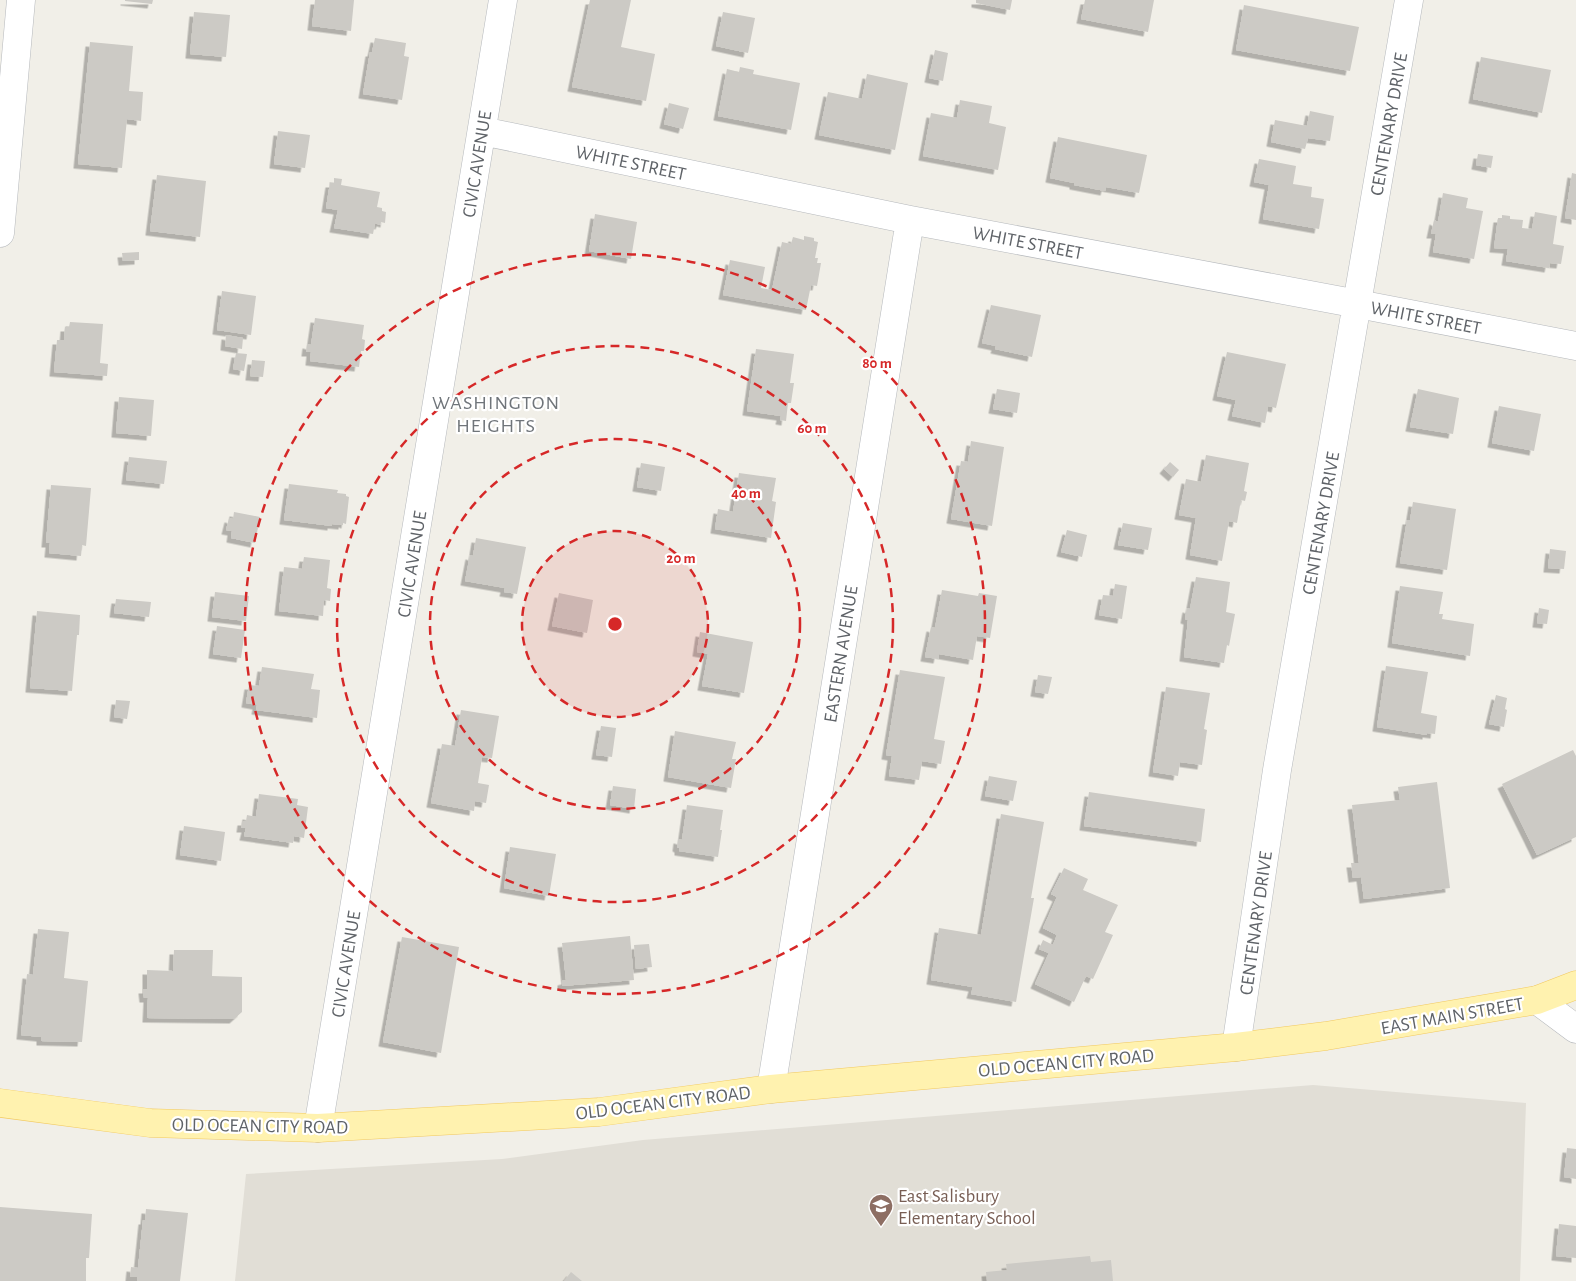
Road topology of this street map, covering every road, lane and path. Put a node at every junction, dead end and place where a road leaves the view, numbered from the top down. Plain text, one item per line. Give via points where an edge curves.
1 (21, 0) edge
2 (503, 0) edge
3 (1409, 0) edge
4 (8, 66) edge
5 (482, 131) junction
6 (910, 220) junction
7 (0, 232) edge
8 (1358, 304) junction
9 (1576, 346) edge
10 (1576, 985) edge
11 (1537, 1000) junction
12 (1576, 1029) edge
13 (1326, 1036) joint
14 (1236, 1047) junction
15 (771, 1089) junction
16 (0, 1103) edge
17 (318, 1128) junction

1 - 4 street
2 - 5 street, CIVIC AVENUE
3 - 8 street, CENTENARY DRIVE
4 - 7 street
5 - 6 street, WHITE STREET
5 - 17 street, CIVIC AVENUE
6 - 8 street, WHITE STREET
6 - 15 street, EASTERN AVENUE
8 - 9 street, WHITE STREET
8 - 14 street, CENTENARY DRIVE via 1277,770
10 - 11 main road, EAST MAIN STREET
11 - 12 street
11 - 13 main road, EAST MAIN STREET
13 - 14 main road, OLD OCEAN CITY ROAD
14 - 15 main road, OLD OCEAN CITY ROAD
15 - 17 main road, OLD OCEAN CITY ROAD via 600,1112
16 - 17 main road, OLD OCEAN CITY ROAD via 150,1123

